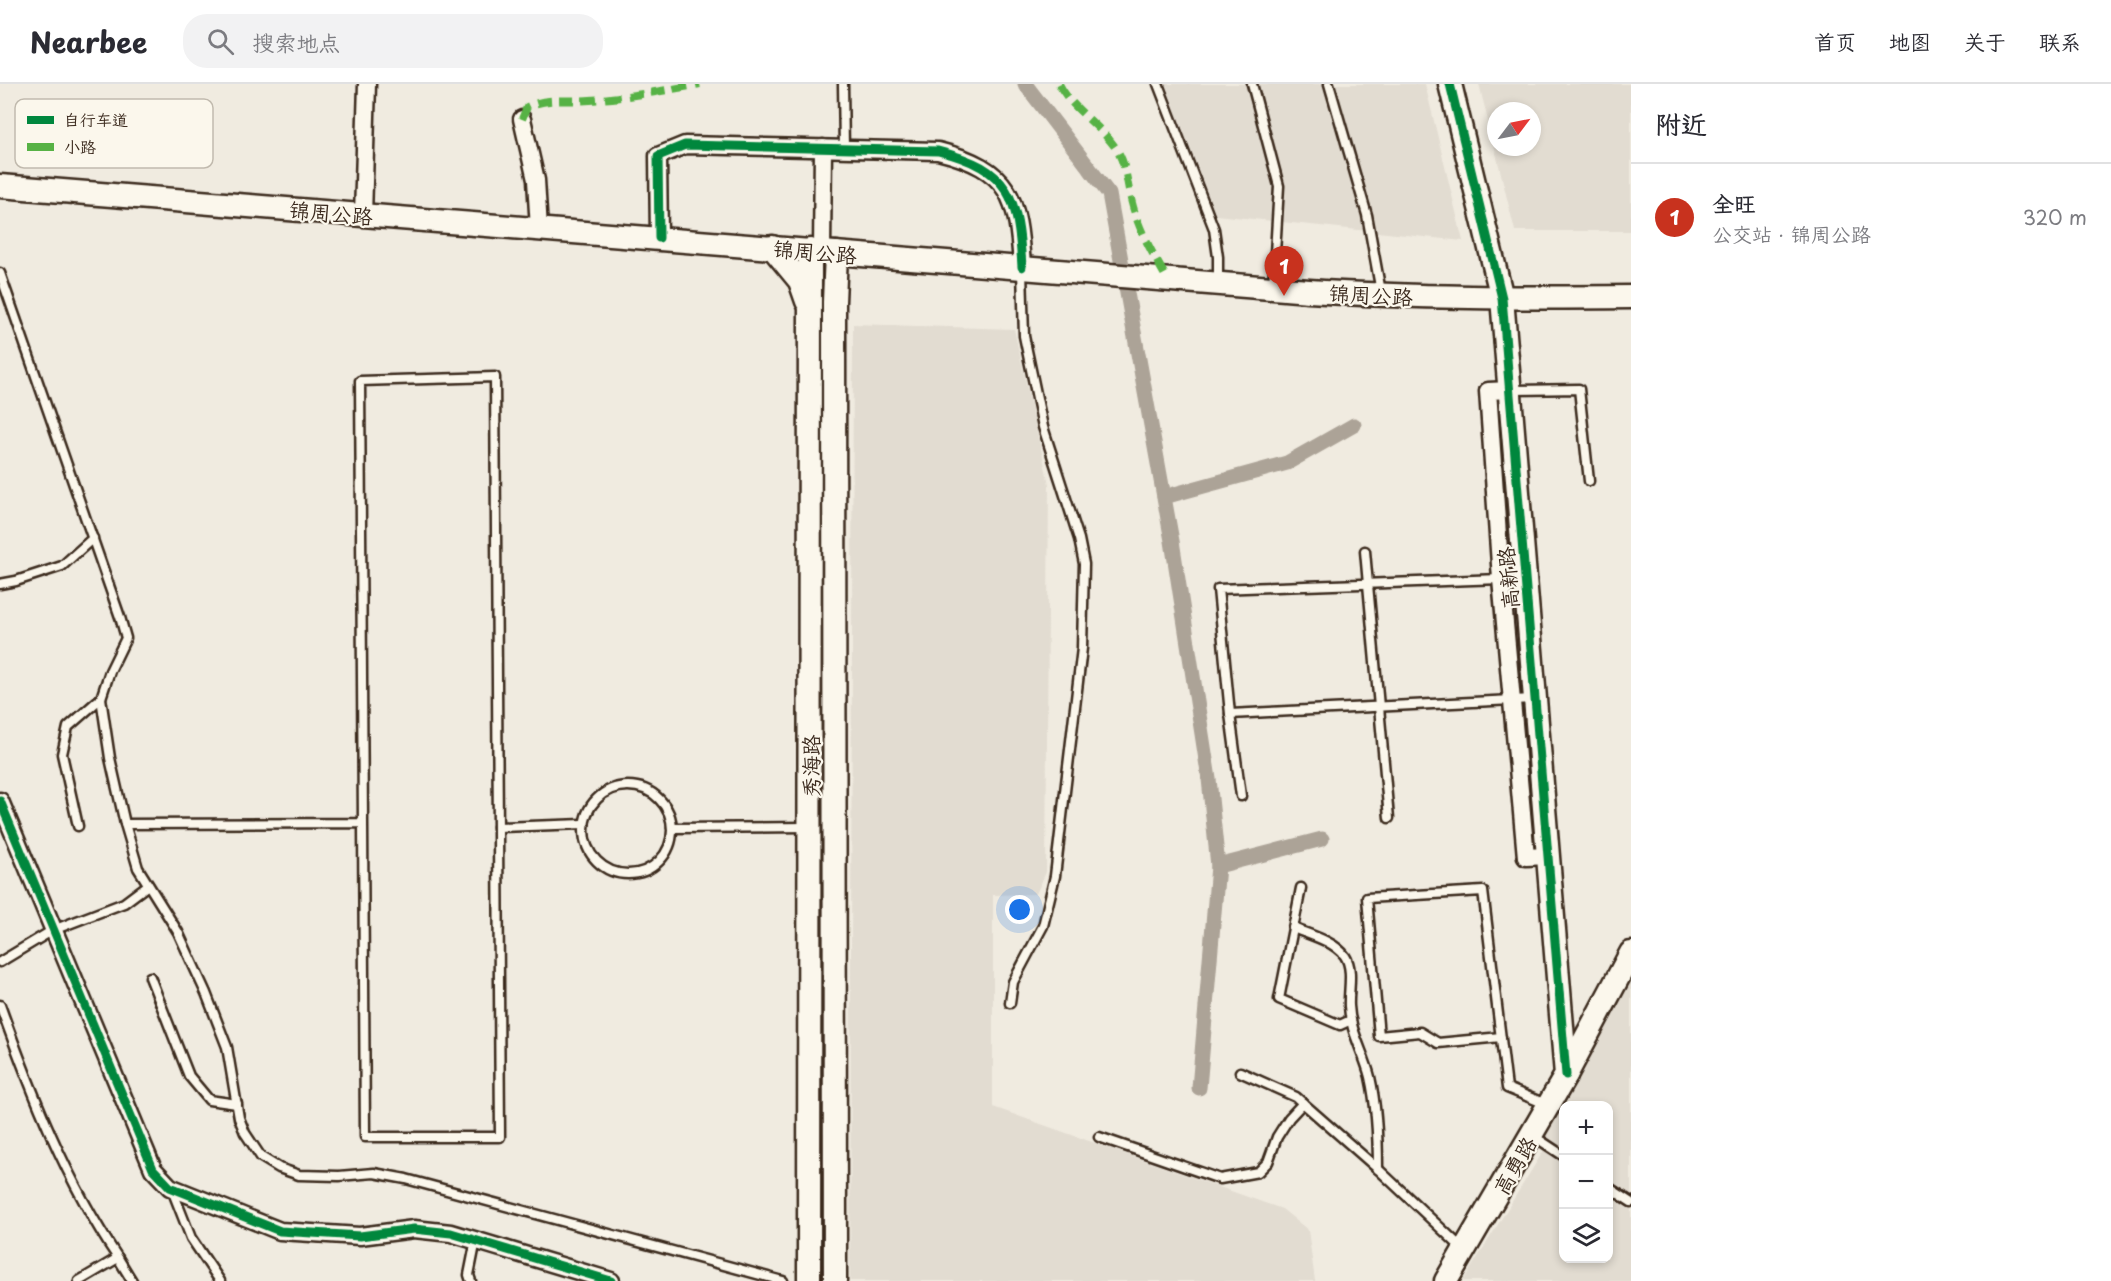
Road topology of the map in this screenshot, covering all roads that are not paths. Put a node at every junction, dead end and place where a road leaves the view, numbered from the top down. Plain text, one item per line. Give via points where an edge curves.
1 (367, 84) edge
2 (843, 84) edge
3 (1158, 84) edge
4 (1252, 84) edge
5 (1329, 84) edge
6 (1450, 84) edge
7 (522, 118) dead end
8 (823, 148) junction
9 (844, 148) junction
10 (0, 186) edge
11 (363, 215) junction
12 (539, 229) junction
13 (659, 238) junction
14 (772, 247) junction
15 (823, 251) junction
16 (869, 255) junction
17 (1022, 267) junction
18 (0, 273) edge
19 (1218, 283) junction
20 (1274, 287) junction
21 (1381, 296) junction
22 (1631, 297) edge
23 (1502, 298) junction
24 (834, 302) junction
25 (810, 308) junction
26 (1510, 390) junction
27 (1589, 481) dead end
28 (93, 538) junction
29 (1365, 551) dead end
30 (1501, 579) junction
31 (0, 584) edge
32 (1368, 584) junction
33 (101, 698) junction
34 (1535, 699) junction
35 (1512, 700) junction
36 (1378, 707) junction
37 (1230, 714) junction
38 (810, 766) junction
39 (836, 766) junction
40 (1241, 796) dead end
41 (0, 801) edge
42 (1389, 818) dead end
43 (363, 823) junction
44 (124, 824) junction
45 (584, 824) junction
46 (78, 826) dead end
47 (498, 827) junction
48 (810, 827) junction
49 (672, 828) junction
50 (1548, 856) junction
51 (148, 885) junction
52 (1301, 888) dead end
53 (1293, 928) junction
54 (53, 930) junction
55 (1631, 953) edge
56 (0, 962) edge
57 (150, 977) dead end
58 (1010, 1003) dead end
59 (0, 1005) edge
60 (1351, 1020) junction
61 (1501, 1037) junction
62 (1240, 1072) dead end
63 (1566, 1075) junction
64 (1303, 1103) junction
65 (237, 1104) junction
66 (1548, 1105) junction
67 (1531, 1135) junction
68 (1099, 1137) dead end
69 (1561, 1155) edge
70 (1378, 1169) junction
71 (171, 1187) junction
72 (1613, 1189) edge
73 (1631, 1202) edge
74 (476, 1240) junction
75 (1464, 1251) junction
76 (118, 1258) junction
77 (79, 1281) edge
78 (132, 1281) edge
79 (220, 1281) edge
80 (471, 1281) edge
81 (611, 1281) edge
82 (783, 1281) edge
83 (809, 1281) edge
84 (835, 1281) edge
85 (1446, 1281) edge

1 - 11 street
2 - 9 lane
3 - 19 lane via 1214,229
4 - 20 lane via 1279,186
5 - 21 lane via 1367,215
6 - 23 main road, 高新路
7 - 12 street via 537,180
8 - 9 street
8 - 13 street via 685,145 658,156
8 - 15 street
9 - 17 street via 939,151 989,170 1016,208
10 - 11 main road, 锦周公路
11 - 12 main road, 锦周公路
12 - 13 main road, 锦周公路
13 - 14 main road, 锦周公路
14 - 15 main road, 锦周公路
14 - 25 main road via 800,281
15 - 16 main road, 锦周公路
15 - 24 main road, 秀海路
15 - 25 main road, 秀海路
16 - 17 main road, 锦周公路
16 - 24 main road via 851,273
17 - 19 main road, 锦周公路
17 - 58 lane via 1024,336 1043,427 1084,564 1082,648 1055,876 1043,926 1013,982
18 - 28 lane
19 - 20 main road, 锦周公路
20 - 21 main road, 锦周公路
21 - 23 main road, 锦周公路
22 - 23 main road, 锦周公路
23 - 26 main road, 高新路
24 - 39 main road, 秀海路
25 - 38 main road, 秀海路
26 - 27 lane via 1579,389
26 - 30 street via 1488,390
26 - 34 main road, 高新路
28 - 31 lane via 62,566
28 - 33 lane via 126,638
29 - 32 lane
30 - 32 lane
30 - 35 street
32 - 36 lane
32 - 37 lane via 1218,589
33 - 44 lane
33 - 46 lane via 68,727 62,754
34 - 35 lane
34 - 50 main road, 高新路
35 - 36 lane
35 - 50 street via 1526,857
36 - 37 lane
36 - 42 lane
37 - 40 lane
38 - 39 street
38 - 48 main road, 秀海路
39 - 84 main road, 秀海路
41 - 54 street
43 - 44 lane
43 - 47 lane via 365,1137 500,1137
43 - 47 lane via 360,381 495,377
44 - 51 lane via 138,868
45 - 47 lane
45 - 49 lane via 597,798 623,786 651,792 669,814
45 - 49 lane via 590,852 600,864 626,874 653,866 670,843
48 - 49 lane
48 - 83 main road, 秀海路
50 - 63 main road, 高新路
51 - 54 lane via 124,903
51 - 65 lane via 178,932 206,993 227,1047
52 - 53 lane
53 - 60 lane via 1328,942 1343,953 1348,962
53 - 60 lane via 1279,999 1340,1025
54 - 56 lane
54 - 71 street via 153,1169
55 - 63 main road, 高勇路
57 - 65 lane via 189,1076 209,1100
59 - 76 lane via 55,1145 92,1219
60 - 70 lane via 1370,1076 1378,1131
61 - 61 lane via 1483,891 1367,898 1379,1036 1420,1032 1438,1043
61 - 66 lane via 1507,1088
62 - 64 lane
63 - 66 main road, 高勇路
64 - 68 lane via 1289,1118 1268,1162 1258,1172 1220,1179
64 - 70 lane
65 - 82 lane via 244,1133 261,1156 299,1175 374,1173 406,1179
66 - 67 main road, 高勇路
67 - 69 lane
67 - 75 main road, 高勇路
70 - 75 lane
71 - 74 street via 280,1232 360,1236 414,1229
71 - 79 lane via 191,1238
72 - 73 lane
74 - 80 lane
74 - 81 street
75 - 85 main road, 高勇路
76 - 77 lane
76 - 78 lane

